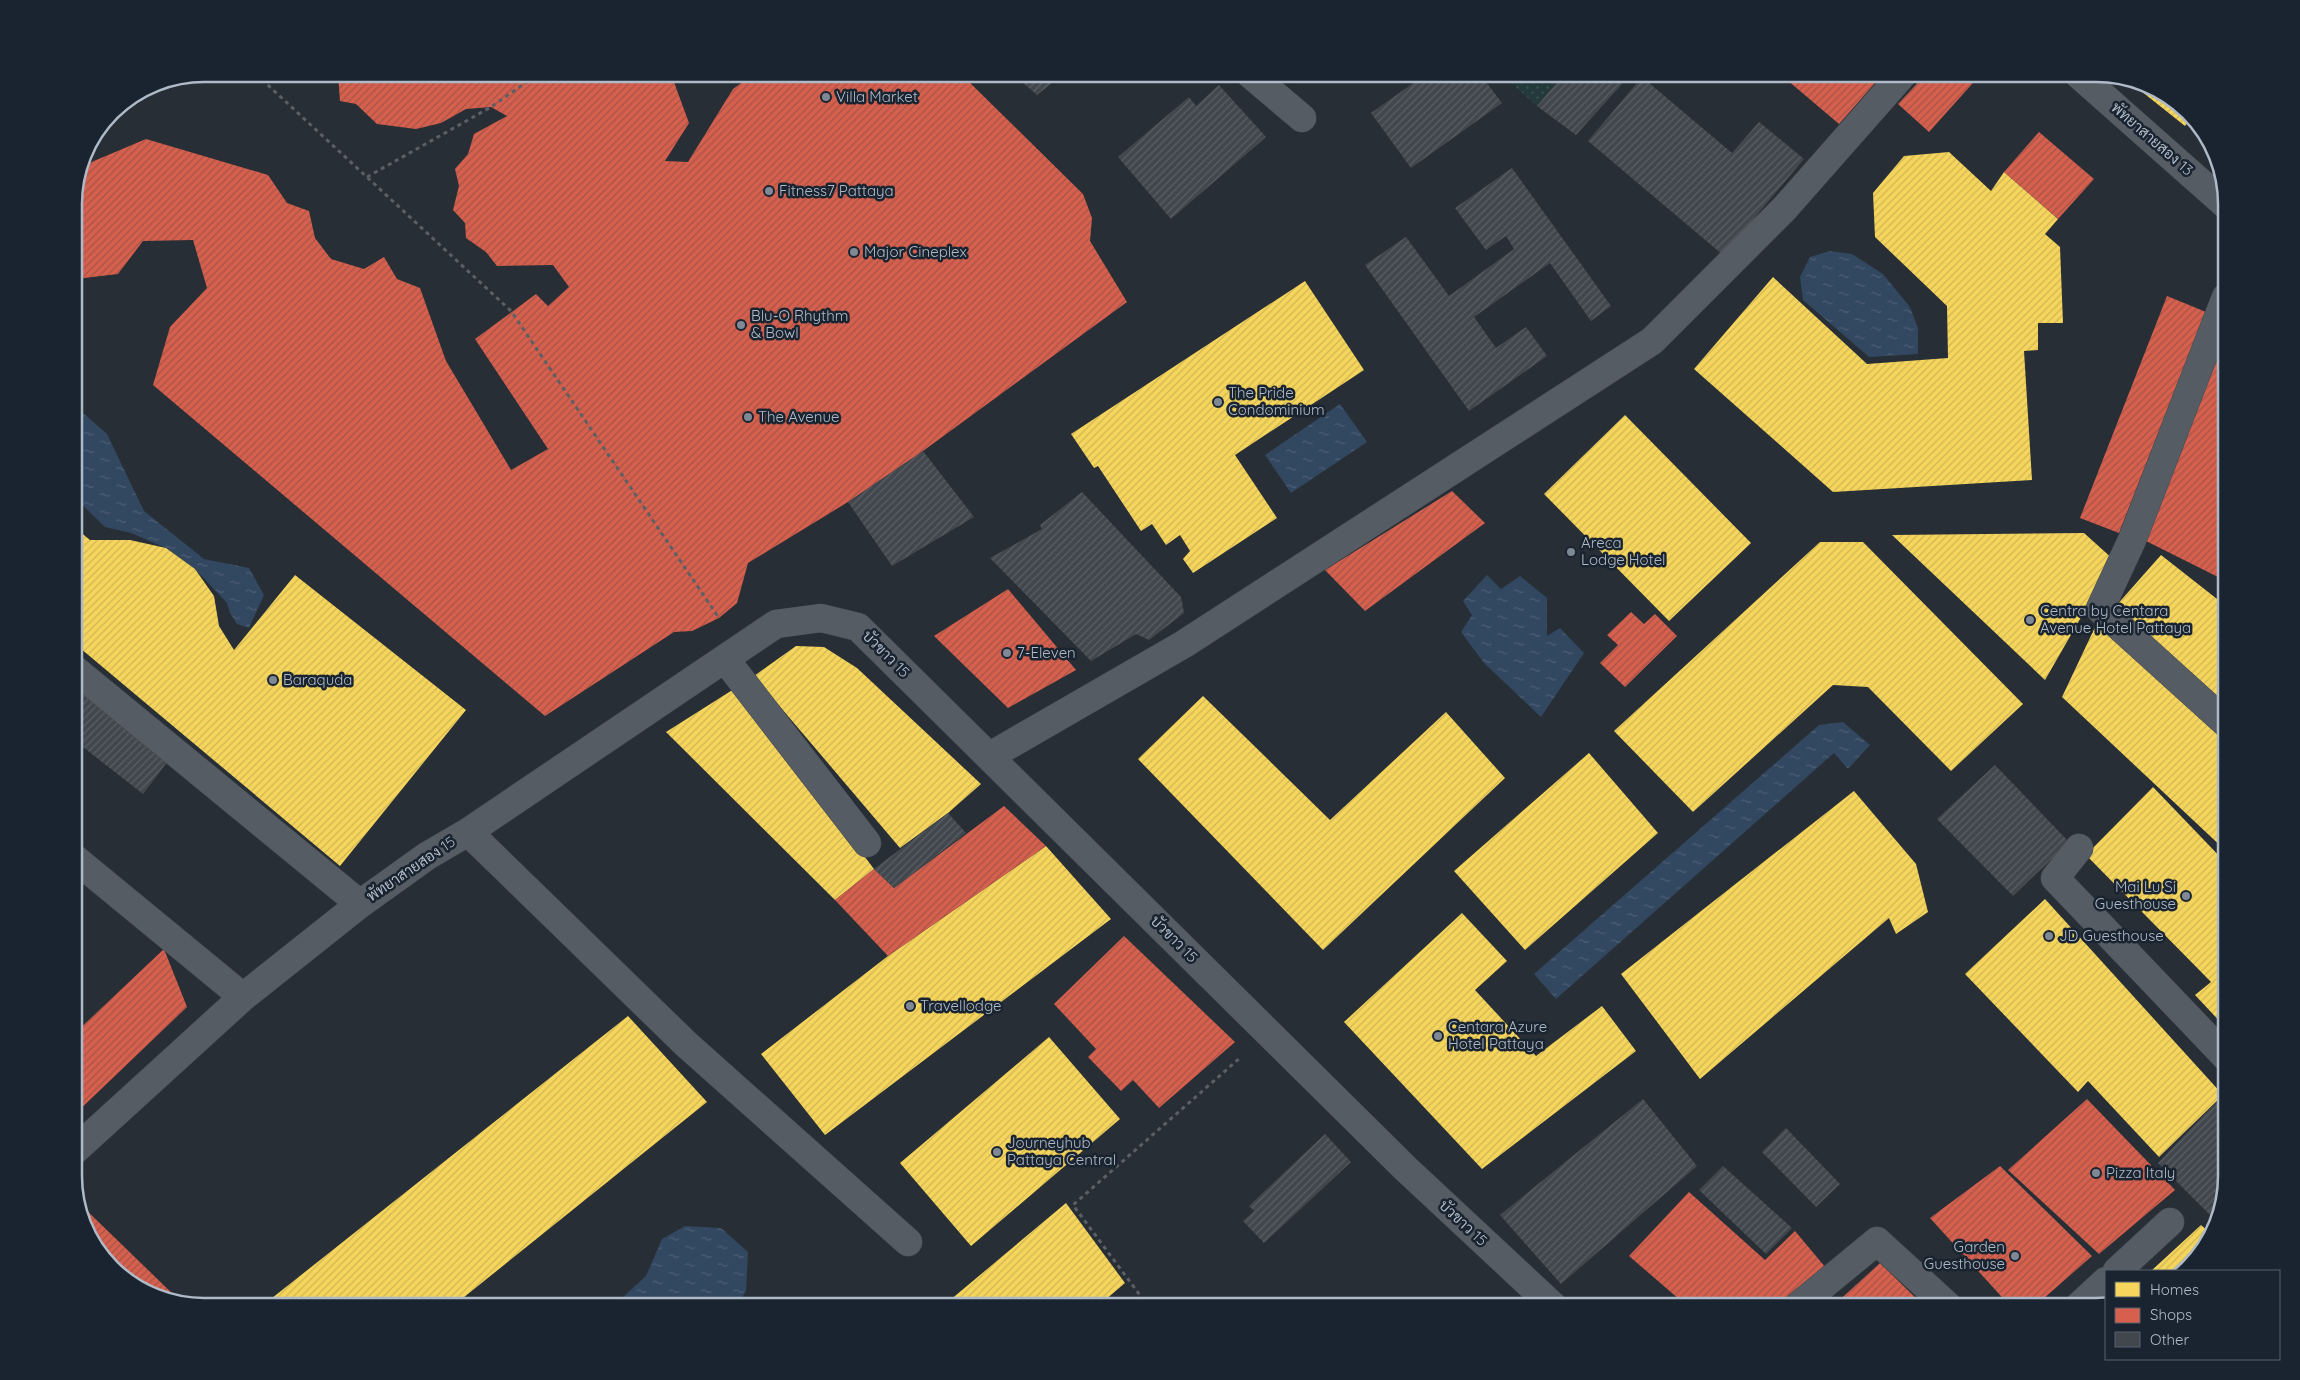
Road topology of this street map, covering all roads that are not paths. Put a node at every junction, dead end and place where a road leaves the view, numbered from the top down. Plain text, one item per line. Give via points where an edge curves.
1 (1259, 82) edge
2 (1896, 82) edge
3 (2087, 82) edge
4 (1302, 118) dead end
5 (2217, 197) edge
6 (2217, 320) edge
7 (776, 624) joint
8 (725, 659) junction
9 (83, 677) edge
10 (2218, 714) edge
11 (990, 756) junction
12 (468, 832) junction
13 (867, 843) dead end
14 (2079, 848) dead end
15 (83, 865) edge
16 (360, 904) junction
17 (243, 997) junction
18 (2218, 1048) edge
19 (83, 1143) edge
20 (2170, 1222) dead end
21 (908, 1242) dead end
22 (2118, 1270) edge
23 (2105, 1282) edge
24 (1544, 1298) edge
25 (1808, 1298) edge
26 (1939, 1298) edge
27 (2088, 1298) edge

1 - 4 street
2 - 11 street via 1784,209 1652,341 1184,644
3 - 5 street, พัทยาสายสอง 13
6 - 10 street via 2132,540 2100,609
7 - 8 street, พัทยาสายสอง 15
7 - 11 street, บัวขาว 15 via 821,618 858,627
8 - 12 street, พัทยาสายสอง 15
8 - 13 street
9 - 16 street
11 - 24 street, บัวขาว 15 via 1455,1216
12 - 16 street, พัทยาสายสอง 15 via 427,856
12 - 21 street via 686,1044
14 - 18 street via 2055,878
15 - 17 street
16 - 17 street, พัทยาสายสอง 15
17 - 19 street, พัทยาสายสอง 15
20 - 22 street
23 - 27 street
25 - 26 street via 1877,1241

